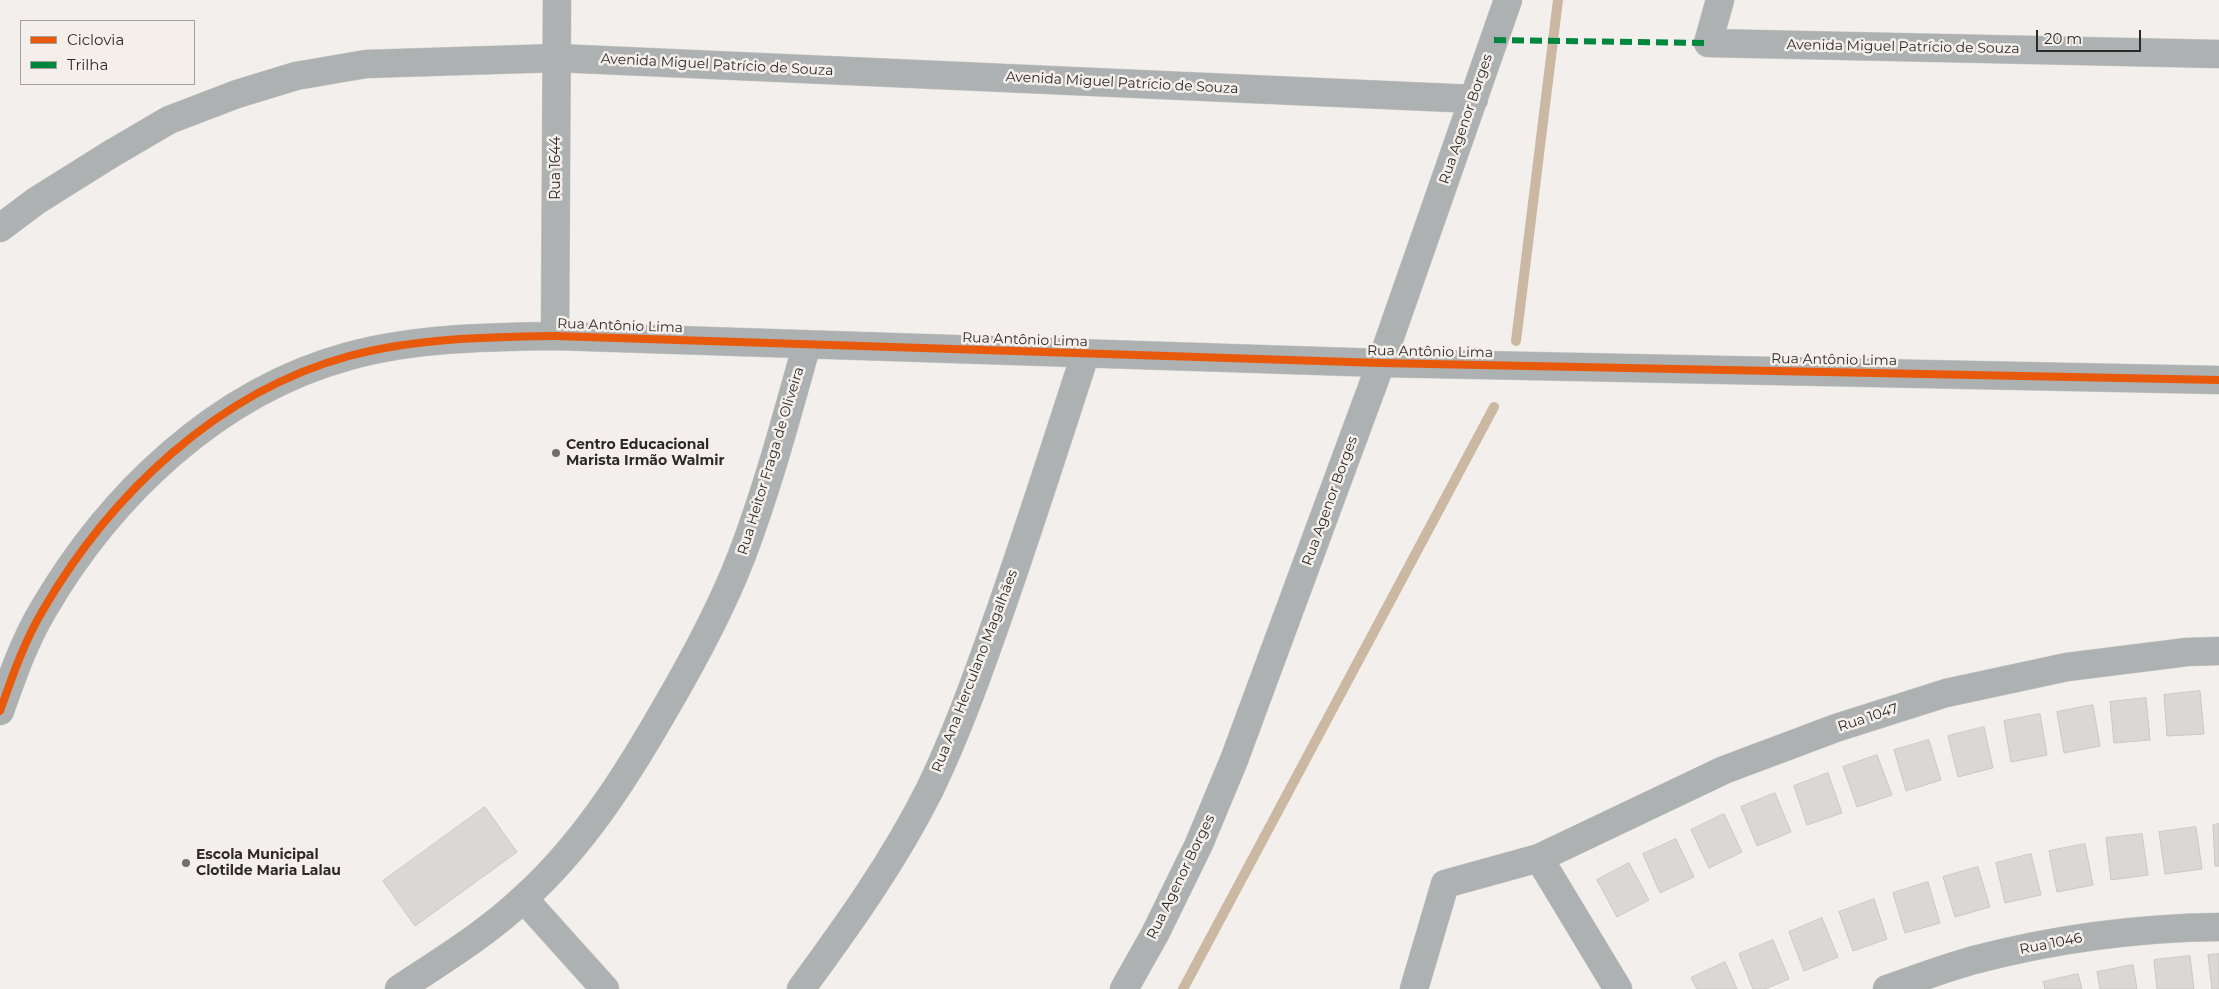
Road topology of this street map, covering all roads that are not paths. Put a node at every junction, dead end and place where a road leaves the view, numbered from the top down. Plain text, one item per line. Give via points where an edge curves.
1 (557, 0) edge
2 (1508, 0) edge
3 (1720, 0) edge
4 (2219, 54) edge
5 (556, 58) junction
6 (1474, 99) junction
7 (0, 228) edge
8 (555, 336) junction
9 (807, 344) junction
10 (1085, 355) junction
11 (1380, 364) junction
12 (2219, 380) edge
13 (2219, 651) edge
14 (0, 711) edge
15 (1539, 858) junction
16 (524, 899) junction
17 (2219, 927) edge
18 (399, 989) edge
19 (605, 989) edge
20 (801, 989) edge
21 (1124, 989) edge
22 (1414, 989) edge
23 (1618, 989) edge
24 (1887, 989) edge

1 - 5 street, Rua 1644
2 - 6 street, Rua Agenor Borges
3 - 4 street, Avenida Miguel Patrício de Souza via 1708,43
5 - 6 street, Avenida Miguel Patrício de Souza
5 - 7 street, Avenida Miguel Patrício de Souza via 366,64 296,76 237,94 169,120 36,200
5 - 8 street, Rua 1644
6 - 11 street, Rua Agenor Borges
8 - 9 street, Rua Antônio Lima
8 - 14 street, Rua Antônio Lima via 455,339 349,356 283,380 221,414 169,455 119,505 79,555 42,611 17,664
9 - 10 street, Rua Antônio Lima
9 - 16 street, Rua Heitor Fraga de Oliveira via 764,494 717,614 637,757 594,819
10 - 11 street, Rua Antônio Lima
10 - 20 street, Rua Ana Herculano Magalhães via 986,651 930,788 896,852
11 - 12 street, Rua Antônio Lima
11 - 21 street, Rua Agenor Borges via 1234,760 1199,844
13 - 15 street, Rua 1047 via 2067,667 1946,692 1724,770
15 - 22 street, Rua 1047 via 1445,884
15 - 23 street
16 - 18 street, Rua Heitor Fraga de Oliveira via 476,937
16 - 19 street
17 - 24 street, Rua 1046 via 2170,928 2069,939 1974,960

